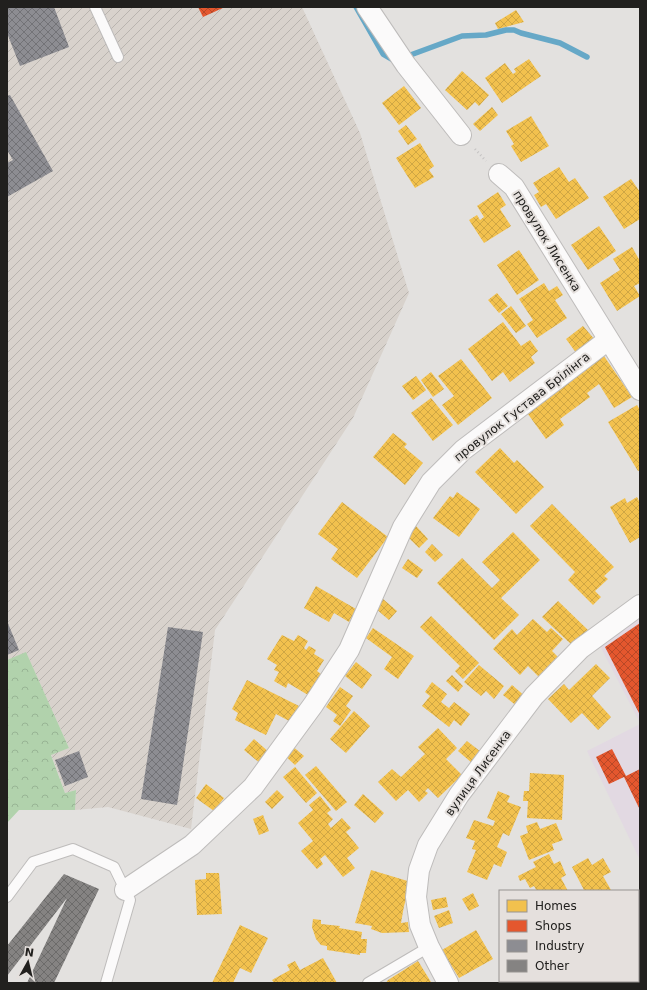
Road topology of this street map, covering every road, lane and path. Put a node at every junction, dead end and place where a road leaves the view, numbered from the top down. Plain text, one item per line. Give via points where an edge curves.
1 (95, 7) edge
2 (367, 7) edge
3 (118, 57) dead end
4 (461, 135) joint
5 (499, 174) joint
6 (608, 340) junction
7 (640, 390) edge
8 (640, 605) edge
9 (125, 890) junction
10 (7, 897) edge
11 (428, 947) junction
12 (106, 983) edge
13 (368, 983) edge
14 (448, 983) edge

1 - 3 lane
2 - 4 street via 406,65
4 - 5 path
5 - 6 street, провулок Лисенка via 514,187
6 - 7 street, провулок Лисенка
6 - 9 street, провулок Густава Брілінга via 463,450 431,482 403,527 349,650 313,705 253,787 192,845
8 - 11 street, вулиця Лисенка via 580,649 534,696 459,795 428,844 419,870 416,897 420,925
9 - 10 lane via 114,867 73,849 33,862
9 - 12 lane via 130,900
11 - 13 lane
11 - 14 street, вулиця Лисенка

